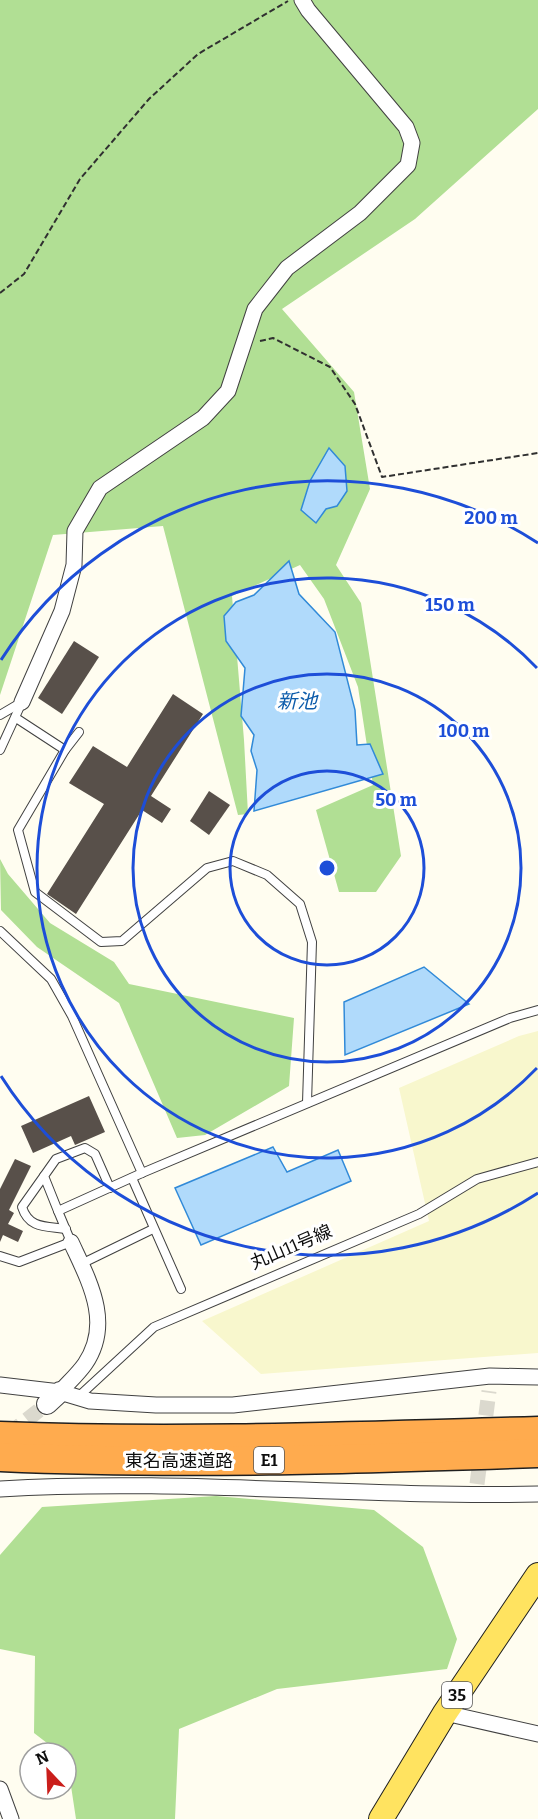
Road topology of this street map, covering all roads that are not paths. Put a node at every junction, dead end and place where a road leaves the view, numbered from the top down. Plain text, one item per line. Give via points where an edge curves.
1 (302, 0) edge
2 (22, 702) junction
3 (0, 715) edge
4 (16, 718) junction
5 (79, 732) dead end
6 (0, 750) edge
7 (65, 750) junction
8 (0, 931) edge
9 (538, 1010) edge
10 (307, 1103) junction
11 (538, 1162) edge
12 (142, 1173) junction
13 (44, 1176) junction
14 (132, 1178) junction
15 (110, 1188) junction
16 (58, 1211) junction
17 (153, 1229) junction
18 (69, 1236) junction
19 (0, 1256) edge
20 (81, 1264) junction
21 (181, 1289) dead end
22 (538, 1377) edge
23 (0, 1385) edge
24 (62, 1398) junction
25 (538, 1431) edge
26 (0, 1436) edge
27 (538, 1454) edge
28 (0, 1457) edge
29 (0, 1489) edge
30 (538, 1494) edge
31 (538, 1575) edge
32 (445, 1713) junction
33 (538, 1734) edge
34 (1, 1795) edge
35 (11, 1819) edge
36 (381, 1819) edge

1 - 2 street via 406,127 412,143 408,165 360,213 287,268 255,309 228,391 203,418 100,488 75,531 74,565 62,611
2 - 3 lane
2 - 4 lane
4 - 6 lane
4 - 7 lane
5 - 7 lane
7 - 10 lane via 18,831 35,892 101,942 122,941 207,868 233,861 267,875 300,904 312,942
8 - 12 lane via 51,979 72,1016
9 - 10 lane via 510,1018
10 - 12 lane
11 - 24 lane, 丸山11号線 via 477,1179 419,1214 154,1327
12 - 14 lane
13 - 15 lane via 56,1159 85,1148 96,1154
13 - 16 lane
13 - 18 lane via 22,1208 25,1217
14 - 15 lane
14 - 17 lane
15 - 16 lane
16 - 18 lane
17 - 20 lane
17 - 21 lane
18 - 19 lane via 19,1262
18 - 20 street
20 - 24 street via 92,1289 99,1325 85,1364
22 - 24 street via 233,1405 156,1405
23 - 24 street
25 - 26 highway, 東名高速道路 / E1 via 213,1439
27 - 28 highway, 東名高速道路 / E1 via 210,1461
29 - 30 street via 240,1486
31 - 32 main road, 35
32 - 33 street
32 - 36 main road, 35
34 - 35 street

